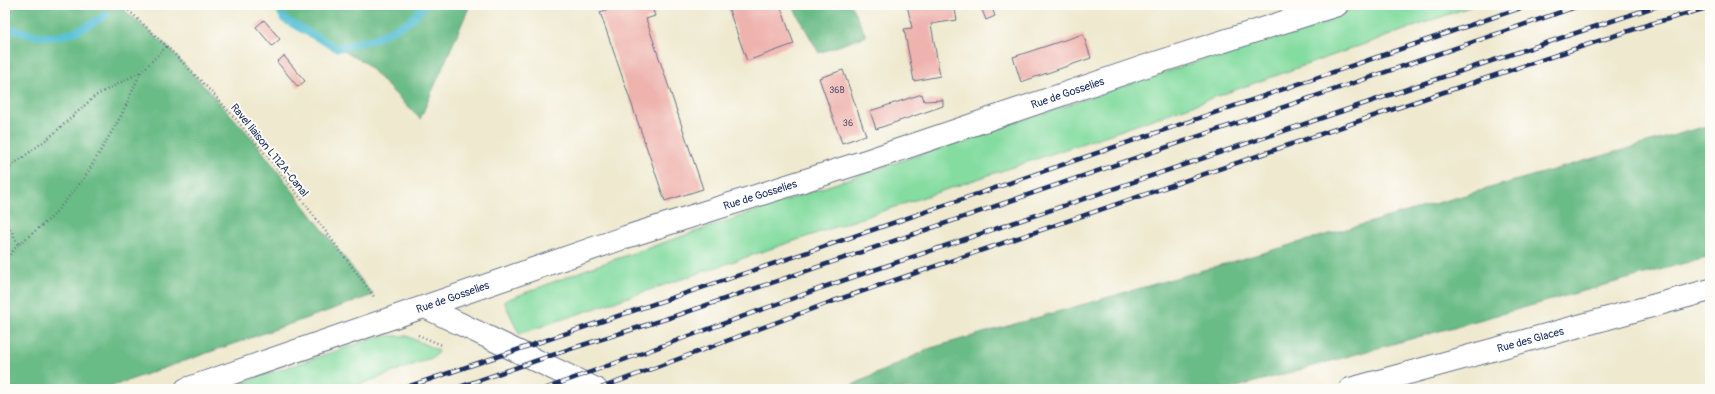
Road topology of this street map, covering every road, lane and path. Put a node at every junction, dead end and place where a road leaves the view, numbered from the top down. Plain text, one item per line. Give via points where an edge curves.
1 (123, 5) edge
2 (1336, 5) edge
3 (167, 46) junction
4 (141, 72) junction
5 (5, 173) edge
6 (5, 218) edge
7 (18, 245) junction
8 (5, 261) edge
9 (1710, 290) edge
10 (425, 306) junction
11 (390, 318) junction
12 (186, 389) edge
13 (596, 389) edge
14 (1350, 389) edge

1 - 3 path, Ravel liaison L112A-Canal
2 - 10 street, Rue de Gosselies via 866,161 626,237
3 - 4 path
3 - 11 path, Ravel liaison L112A-Canal via 271,160
4 - 5 path via 96,96
4 - 7 path via 121,116 85,177 52,217
6 - 7 path
7 - 8 path
9 - 14 street, Rue des Glaces
10 - 11 street, Rue de Gosselies
10 - 13 street
11 - 12 street, Rue de Gosselies

